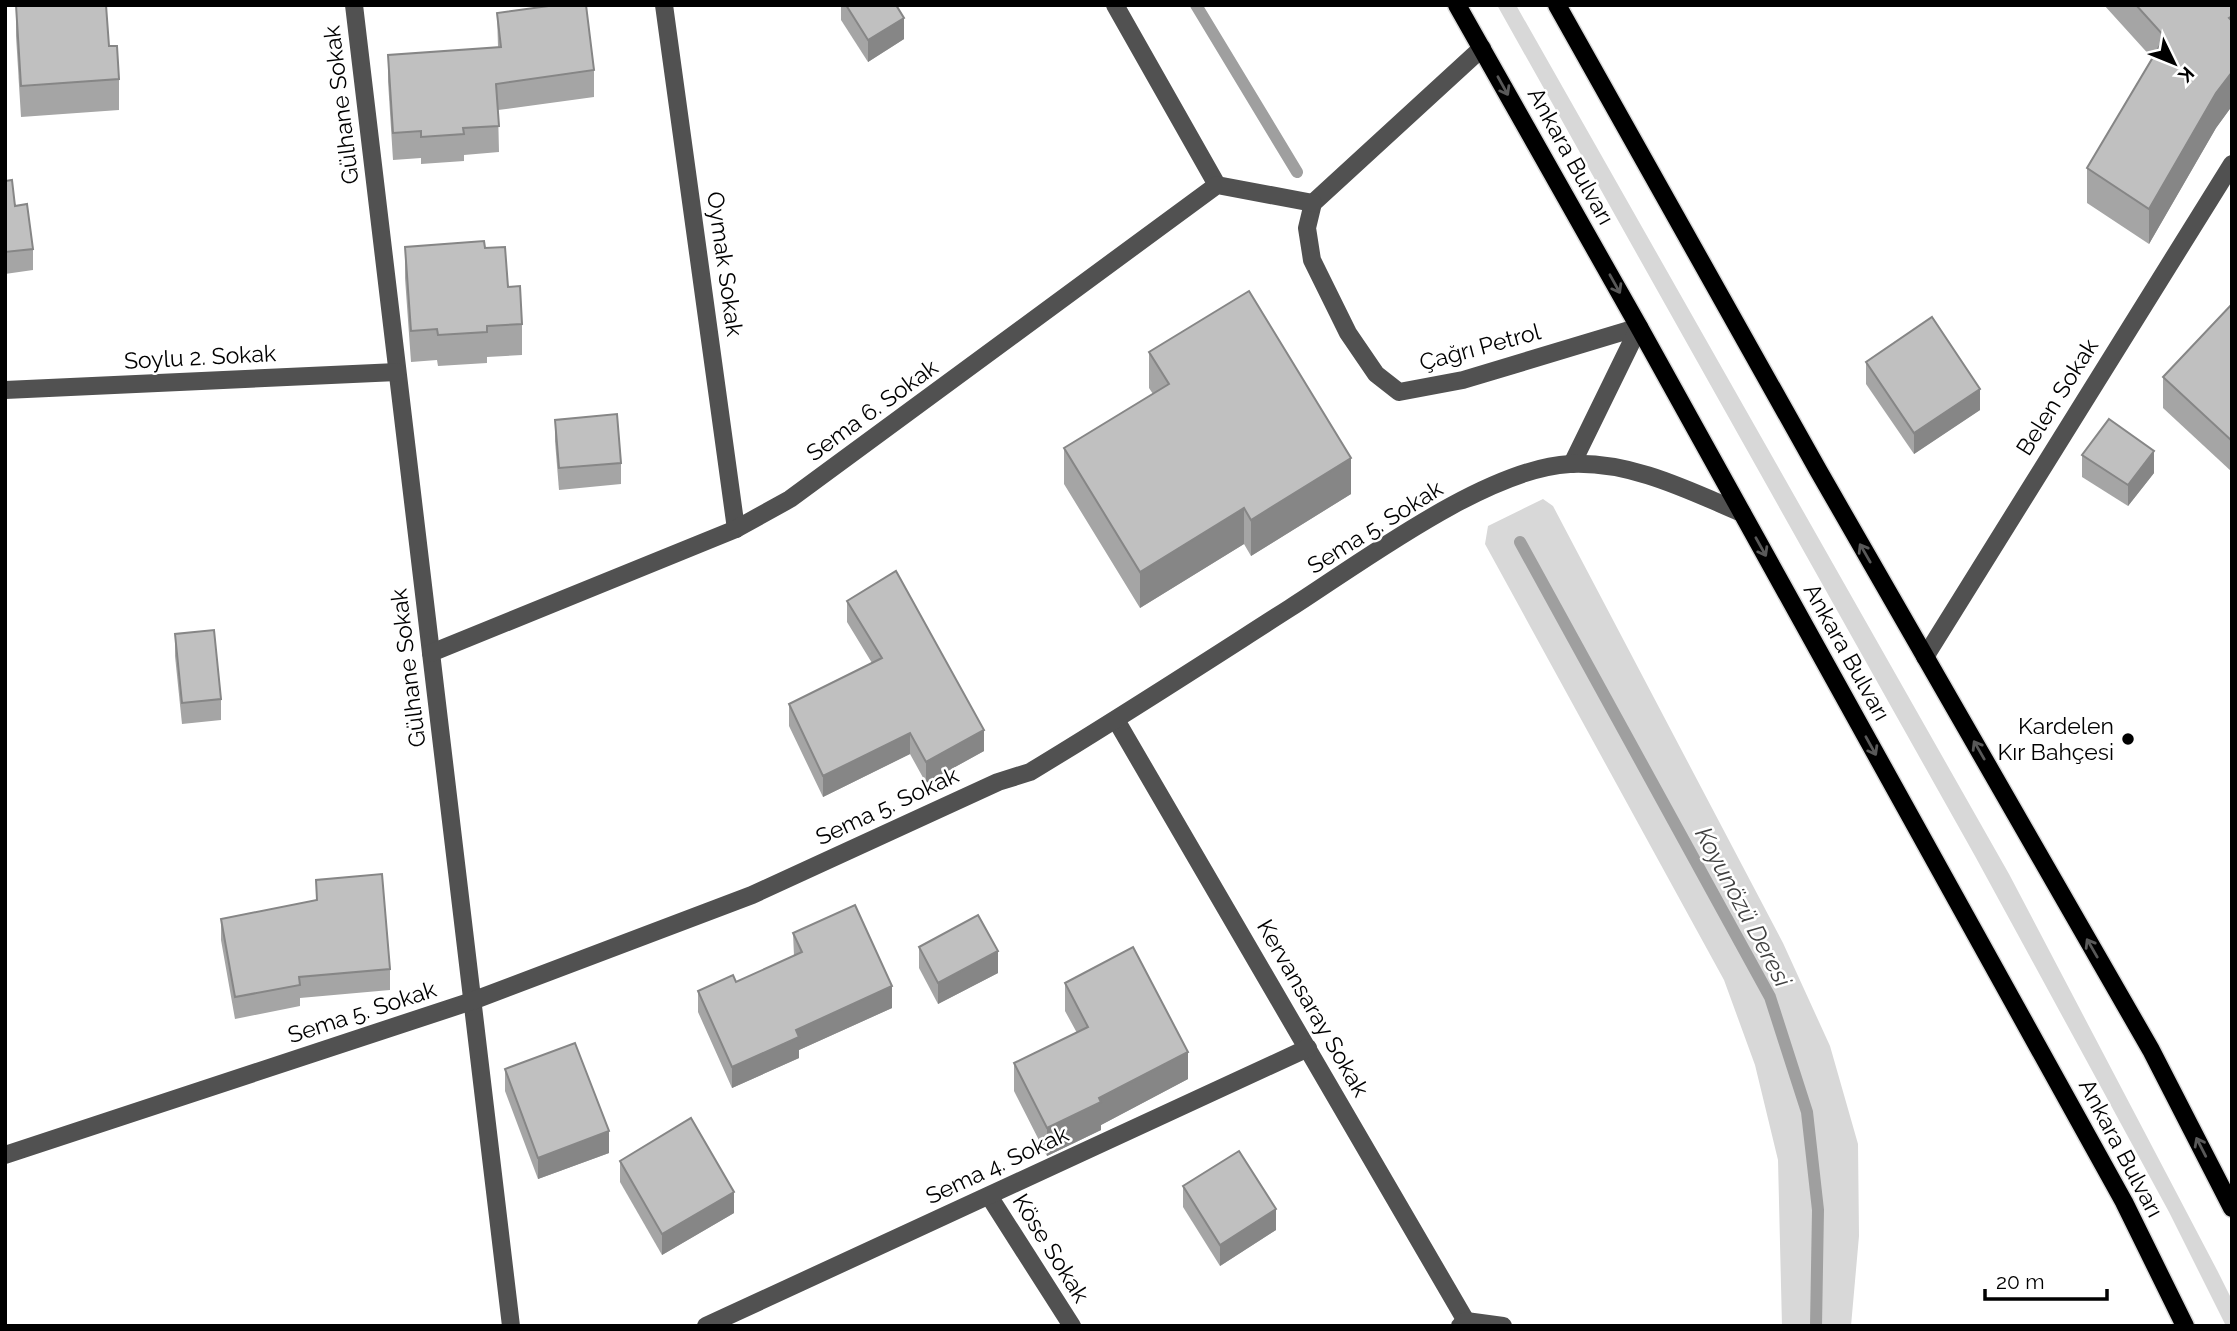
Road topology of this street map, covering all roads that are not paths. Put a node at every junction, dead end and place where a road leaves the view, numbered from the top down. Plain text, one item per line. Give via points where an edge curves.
1 (354, 5) edge
2 (664, 5) edge
3 (1115, 5) edge
4 (1457, 5) edge
5 (1557, 5) edge
6 (1482, 48) junction
7 (2232, 164) edge
8 (1217, 185) junction
9 (1313, 203) junction
10 (1639, 327) junction
11 (397, 372) junction
12 (5, 390) edge
13 (1572, 464) junction
14 (1742, 513) junction
15 (736, 529) junction
16 (431, 653) junction
17 (1925, 657) junction
18 (1116, 720) junction
19 (472, 1001) junction
20 (1308, 1048) junction
21 (5, 1155) edge
22 (989, 1196) junction
23 (2232, 1208) edge
24 (1463, 1323) edge
25 (511, 1326) edge
26 (706, 1326) edge
27 (1072, 1326) edge
28 (1503, 1326) edge
29 (2185, 1326) edge

1 - 11 street, Gülhane Sokak
2 - 15 street, Oymak Sokak
3 - 8 street
4 - 6 main road, Ankara Bulvarı
17 -> 5 main road
6 - 9 street
6 -> 10 main road, Ankara Bulvarı
7 - 17 street, Belen Sokak
8 - 9 street
8 - 15 street, Sema 6. Sokak via 790,499
9 - 10 street, Çağrı Petrol via 1307,228 1312,260 1348,333 1376,374 1399,393 1463,380
10 - 13 street
10 - 14 main road, Ankara Bulvarı
11 - 12 street, Soylu 2. Sokak
11 - 16 street, Gülhane Sokak
13 - 14 street, Sema 5. Sokak via 1643,474
13 - 18 street, Sema 5. Sokak via 1533,468 1437,513
14 -> 29 main road, Ankara Bulvarı via 2123,1202
15 - 16 street, Sema 6. Sokak
16 - 19 street, Gülhane Sokak
23 -> 17 main road via 2151,1050
18 - 19 street, Sema 5. Sokak via 1030,772 998,782 752,895
18 - 20 street, Kervansaray Sokak
19 - 21 street, Sema 5. Sokak
19 - 25 street, Gülhane Sokak
20 - 22 street, Sema 4. Sokak
20 - 24 street, Kervansaray Sokak
22 - 26 street, Sema 4. Sokak
22 - 27 street, Köse Sokak
24 - 28 street

